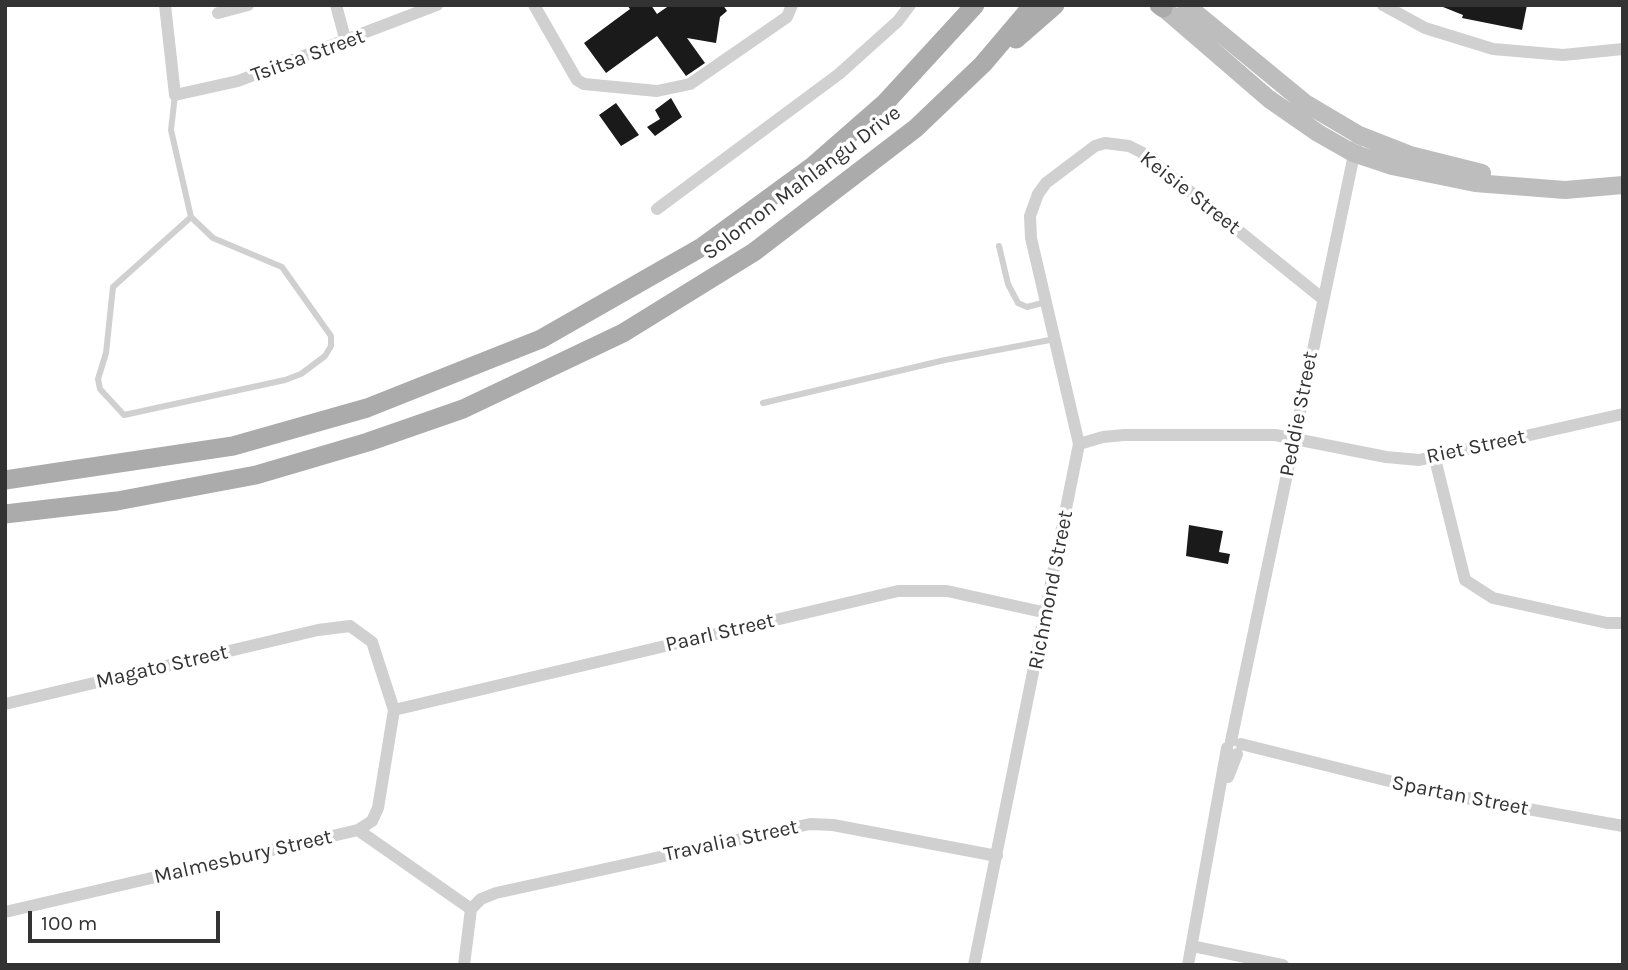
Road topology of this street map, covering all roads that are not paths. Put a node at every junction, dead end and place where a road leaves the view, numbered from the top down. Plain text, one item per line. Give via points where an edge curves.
1 (165, 5) edge
2 (247, 5) edge
3 (336, 5) edge
4 (437, 5) edge
5 (534, 5) edge
6 (792, 5) edge
7 (910, 5) edge
8 (975, 5) edge
9 (1033, 5) edge
10 (1055, 5) edge
11 (1186, 5) edge
12 (1383, 5) edge
13 (1161, 6) edge
14 (218, 13) dead end
15 (346, 42) junction
16 (1623, 49) edge
17 (983, 64) junction
18 (175, 95) junction
19 (1359, 135) junction
20 (1353, 153) junction
21 (1623, 173) edge
22 (1623, 185) edge
23 (657, 209) dead end
24 (1030, 216) joint
25 (191, 217) junction
26 (999, 246) dead end
27 (1322, 299) junction
28 (1046, 302) junction
29 (1055, 339) junction
30 (762, 403) dead end
31 (1623, 414) edge
32 (1294, 439) junction
33 (1079, 444) junction
34 (1435, 459) junction
35 (5, 480) edge
36 (5, 514) edge
37 (1047, 613) junction
38 (1623, 623) edge
39 (5, 704) edge
40 (394, 710) junction
41 (1236, 747) junction
42 (1623, 826) edge
43 (358, 830) junction
44 (997, 856) junction
45 (471, 909) junction
46 (5, 912) edge
47 (1192, 946) junction
48 (464, 965) edge
49 (974, 965) edge
50 (1188, 965) edge
51 (1283, 965) edge

1 - 18 street
2 - 14 street
3 - 15 street
4 - 15 street, Tsitsa Street
5 - 6 street via 576,80 657,91 690,84 787,17
7 - 23 street via 839,74
8 - 35 main road, Solomon Mahlangu Drive via 885,103 813,166 702,247 541,338 367,408 233,446
9 - 17 main road, Solomon Mahlangu Drive
10 - 17 main road
11 - 19 street via 1305,103
12 - 16 street via 1425,28 1493,49 1563,55
13 - 20 street via 1269,99
15 - 18 street, Tsitsa Street via 238,81
17 - 36 main road, Solomon Mahlangu Drive via 916,128 754,252 623,333 463,409 257,475 117,501
18 - 25 lane via 171,130
19 - 20 street, Peddie Street
19 - 21 street via 1409,155 1473,172 1546,179
20 - 22 street via 1435,177 1475,183 1565,190
20 - 27 street, Peddie Street
24 - 27 street, Keisie Street via 1046,183 1079,157 1105,144 1129,146
24 - 28 street, Richmond Street
25 - 25 lane via 214,238 282,267 331,336 331,346 301,374 285,380 124,415 100,389 98,379 106,353 113,287
26 - 28 lane via 1018,303 1027,307
27 - 32 street, Peddie Street
28 - 29 street, Richmond Street
29 - 30 lane
29 - 33 street, Richmond Street
31 - 34 street, Riet Street
32 - 33 street, Riet Street via 1124,435
32 - 34 street, Riet Street via 1386,457
32 - 41 street, Peddie Street via 1242,693
33 - 37 street, Richmond Street
34 - 38 street via 1465,580 1493,598
37 - 40 street, Paarl Street via 947,590 902,590
37 - 44 street, Richmond Street
39 - 40 street, Magato Street via 350,626 372,642
40 - 43 street via 378,808 372,821
41 - 42 street, Spartan Street via 1433,792
41 - 47 street, Peddie Street
43 - 45 street
43 - 46 street, Malmesbury Street
44 - 45 street, Travalia Street via 810,824 496,893
44 - 49 street, Richmond Street
45 - 48 street
47 - 50 street, Peddie Street
47 - 51 street

